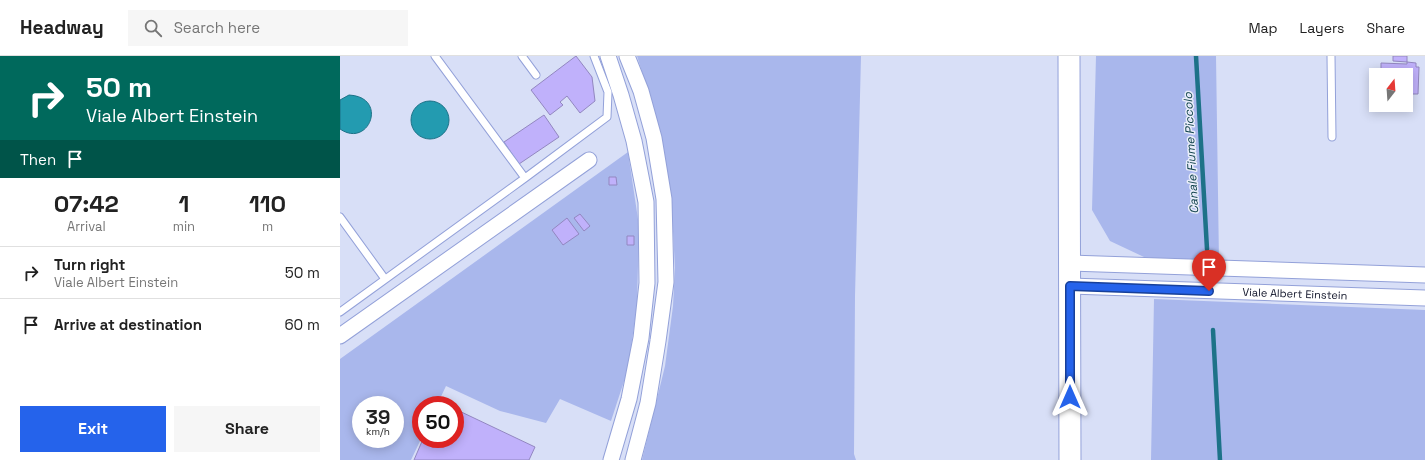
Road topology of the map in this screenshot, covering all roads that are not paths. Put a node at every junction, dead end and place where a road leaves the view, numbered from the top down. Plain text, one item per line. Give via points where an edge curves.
1 (435, 56) edge
2 (522, 56) edge
3 (594, 56) edge
4 (608, 56) edge
5 (627, 56) edge
6 (1068, 56) edge
7 (1332, 56) edge
8 (536, 75) dead end
9 (1332, 137) dead end
10 (589, 160) dead end
11 (525, 178) junction
12 (340, 217) edge
13 (1070, 263) junction
14 (1425, 275) edge
15 (385, 279) junction
16 (1070, 286) junction
17 (1425, 298) edge
18 (340, 312) edge
19 (340, 336) edge
20 (612, 460) edge
21 (633, 460) edge
22 (1070, 460) edge

1 - 11 lane
2 - 8 lane
3 - 11 lane via 608,92 607,117
4 - 20 street via 634,141 646,202 647,283 641,338 629,399
5 - 21 street via 641,91 654,138 664,199 666,282 648,403
6 - 13 main road
7 - 9 lane
10 - 19 street
11 - 15 lane
12 - 15 lane
13 - 14 street, Viale Albert Einstein
13 - 16 main road
15 - 18 lane
16 - 17 street, Viale Albert Einstein
16 - 22 main road

